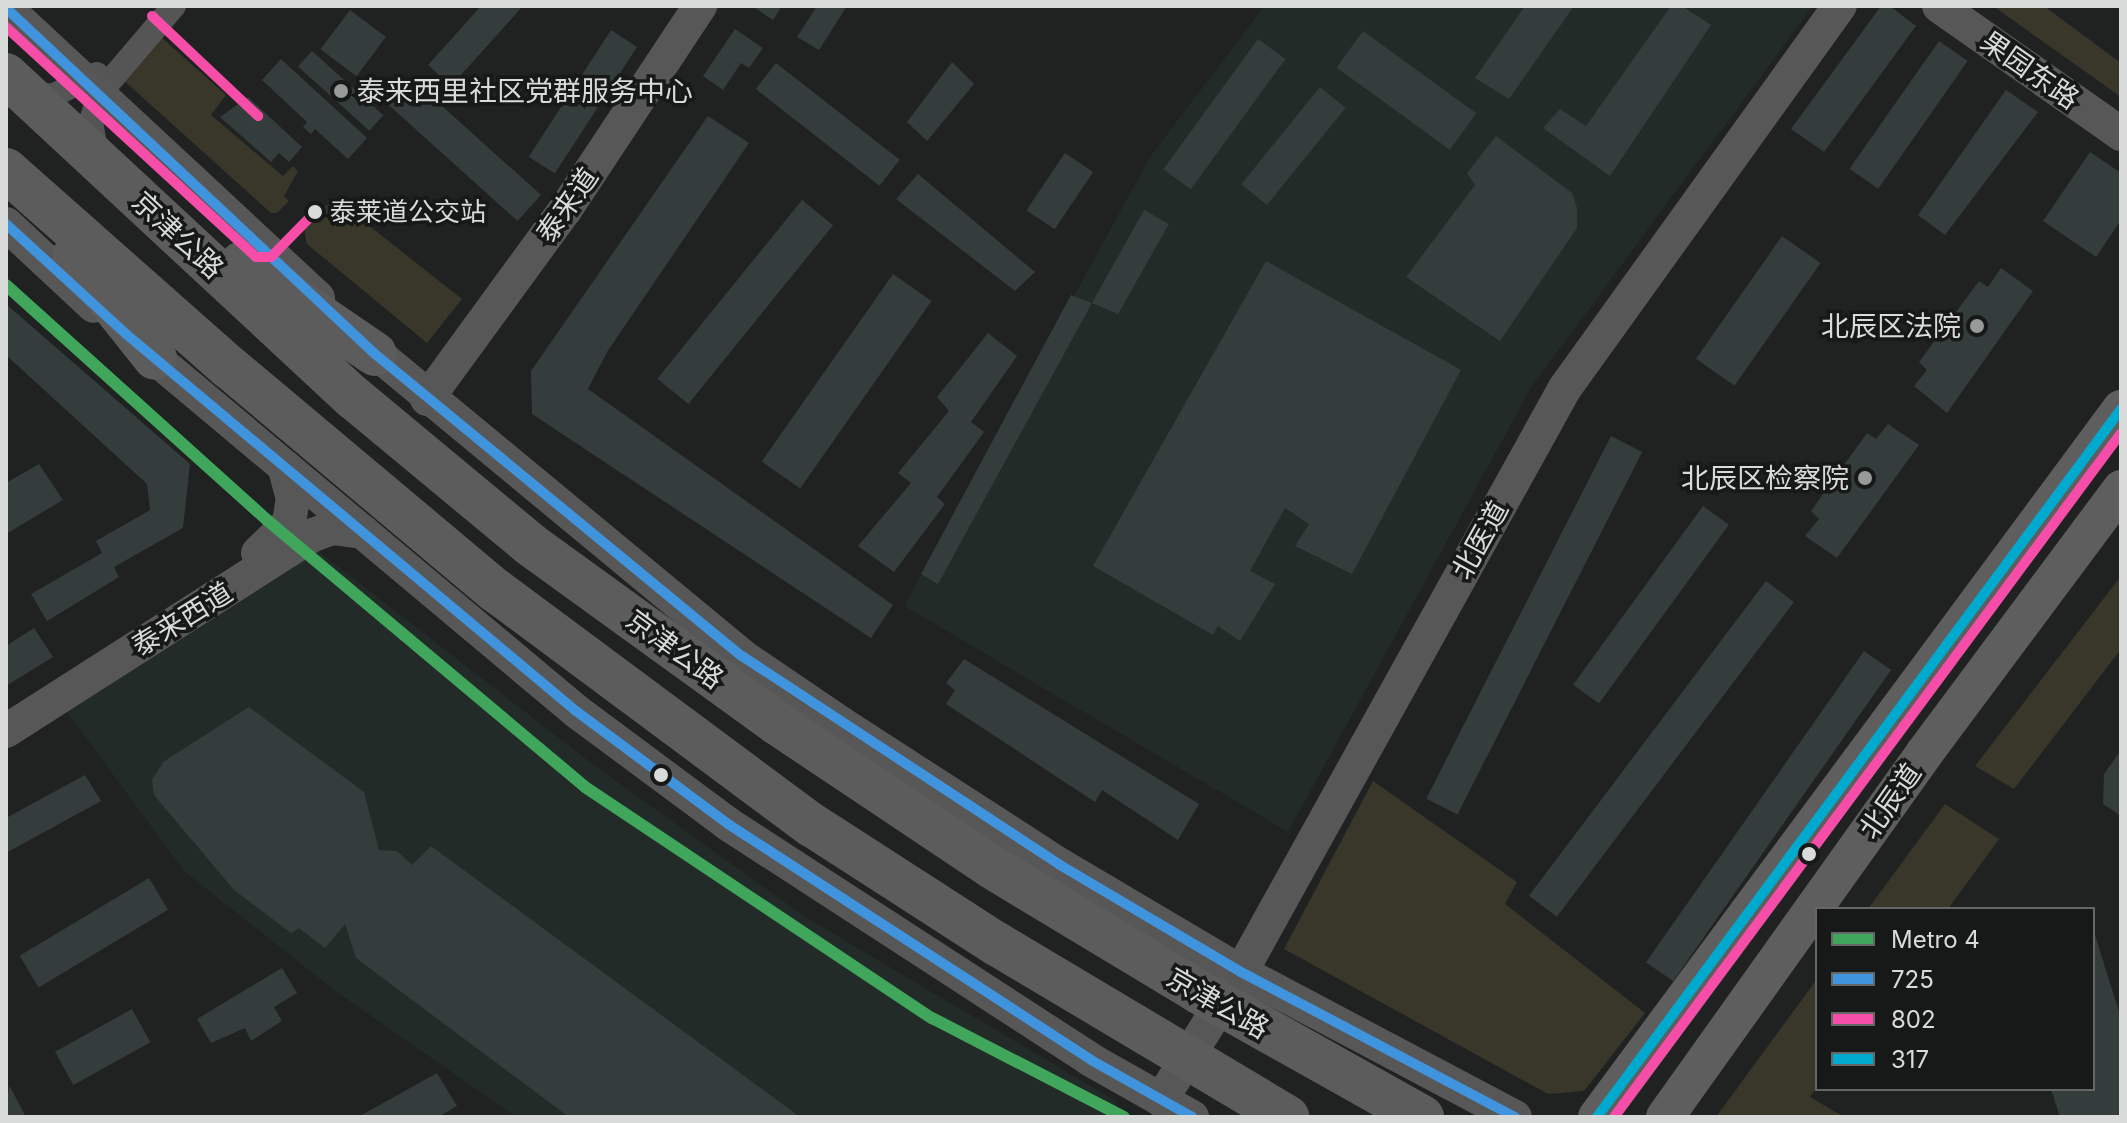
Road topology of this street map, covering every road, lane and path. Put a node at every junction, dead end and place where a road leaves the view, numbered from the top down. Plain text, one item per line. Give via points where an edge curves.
1 (162, 6) edge
2 (174, 6) edge
3 (700, 6) edge
4 (1840, 6) edge
5 (1939, 6) edge
6 (1969, 6) edge
7 (6, 8) edge
8 (14, 84) edge
9 (92, 88) junction
10 (2121, 111) edge
11 (2121, 134) edge
12 (99, 162) junction
13 (12, 175) edge
14 (155, 213) junction
15 (6, 224) edge
16 (375, 354) junction
17 (155, 358) junction
18 (427, 399) junction
19 (2121, 409) edge
20 (284, 466) junction
21 (2121, 489) edge
22 (363, 532) junction
23 (6, 711) edge
24 (6, 731) edge
25 (1241, 972) junction
26 (1161, 1100) junction
27 (1192, 1117) edge
28 (1287, 1117) edge
29 (1422, 1117) edge
30 (1515, 1117) edge
31 (1597, 1117) edge
32 (1665, 1117) edge

1 - 9 street
2 - 9 street
3 - 18 main road, 泰来道 via 565,210
4 - 25 main road, 北医道 via 1565,388
5 - 11 main road, 果园东路
6 - 10 main road, 果园东路
7 - 9 main road
8 - 9 street via 52,96
8 - 12 highway, 京津公路
9 - 12 street via 91,134
9 - 16 main road
12 - 14 highway, 京津公路
13 - 17 highway
13 - 28 highway, bridge via 229,367 495,590 812,825 997,944
14 - 16 highway via 245,265
14 - 29 highway, 京津公路, bridge via 354,398 531,545 777,723 992,867 1199,992
15 - 17 main road
16 - 18 main road
17 - 20 main road
18 - 25 main road via 742,656 1047,857
19 - 31 main road, 北辰道
20 - 22 main road
20 - 23 main road, 泰来西道 via 292,511 273,544
21 - 32 main road, 北辰道
22 - 24 main road, 泰来西道 via 332,528 313,535
22 - 26 main road via 576,711 728,824
25 - 26 main road, 北医道
25 - 30 main road
26 - 27 main road

